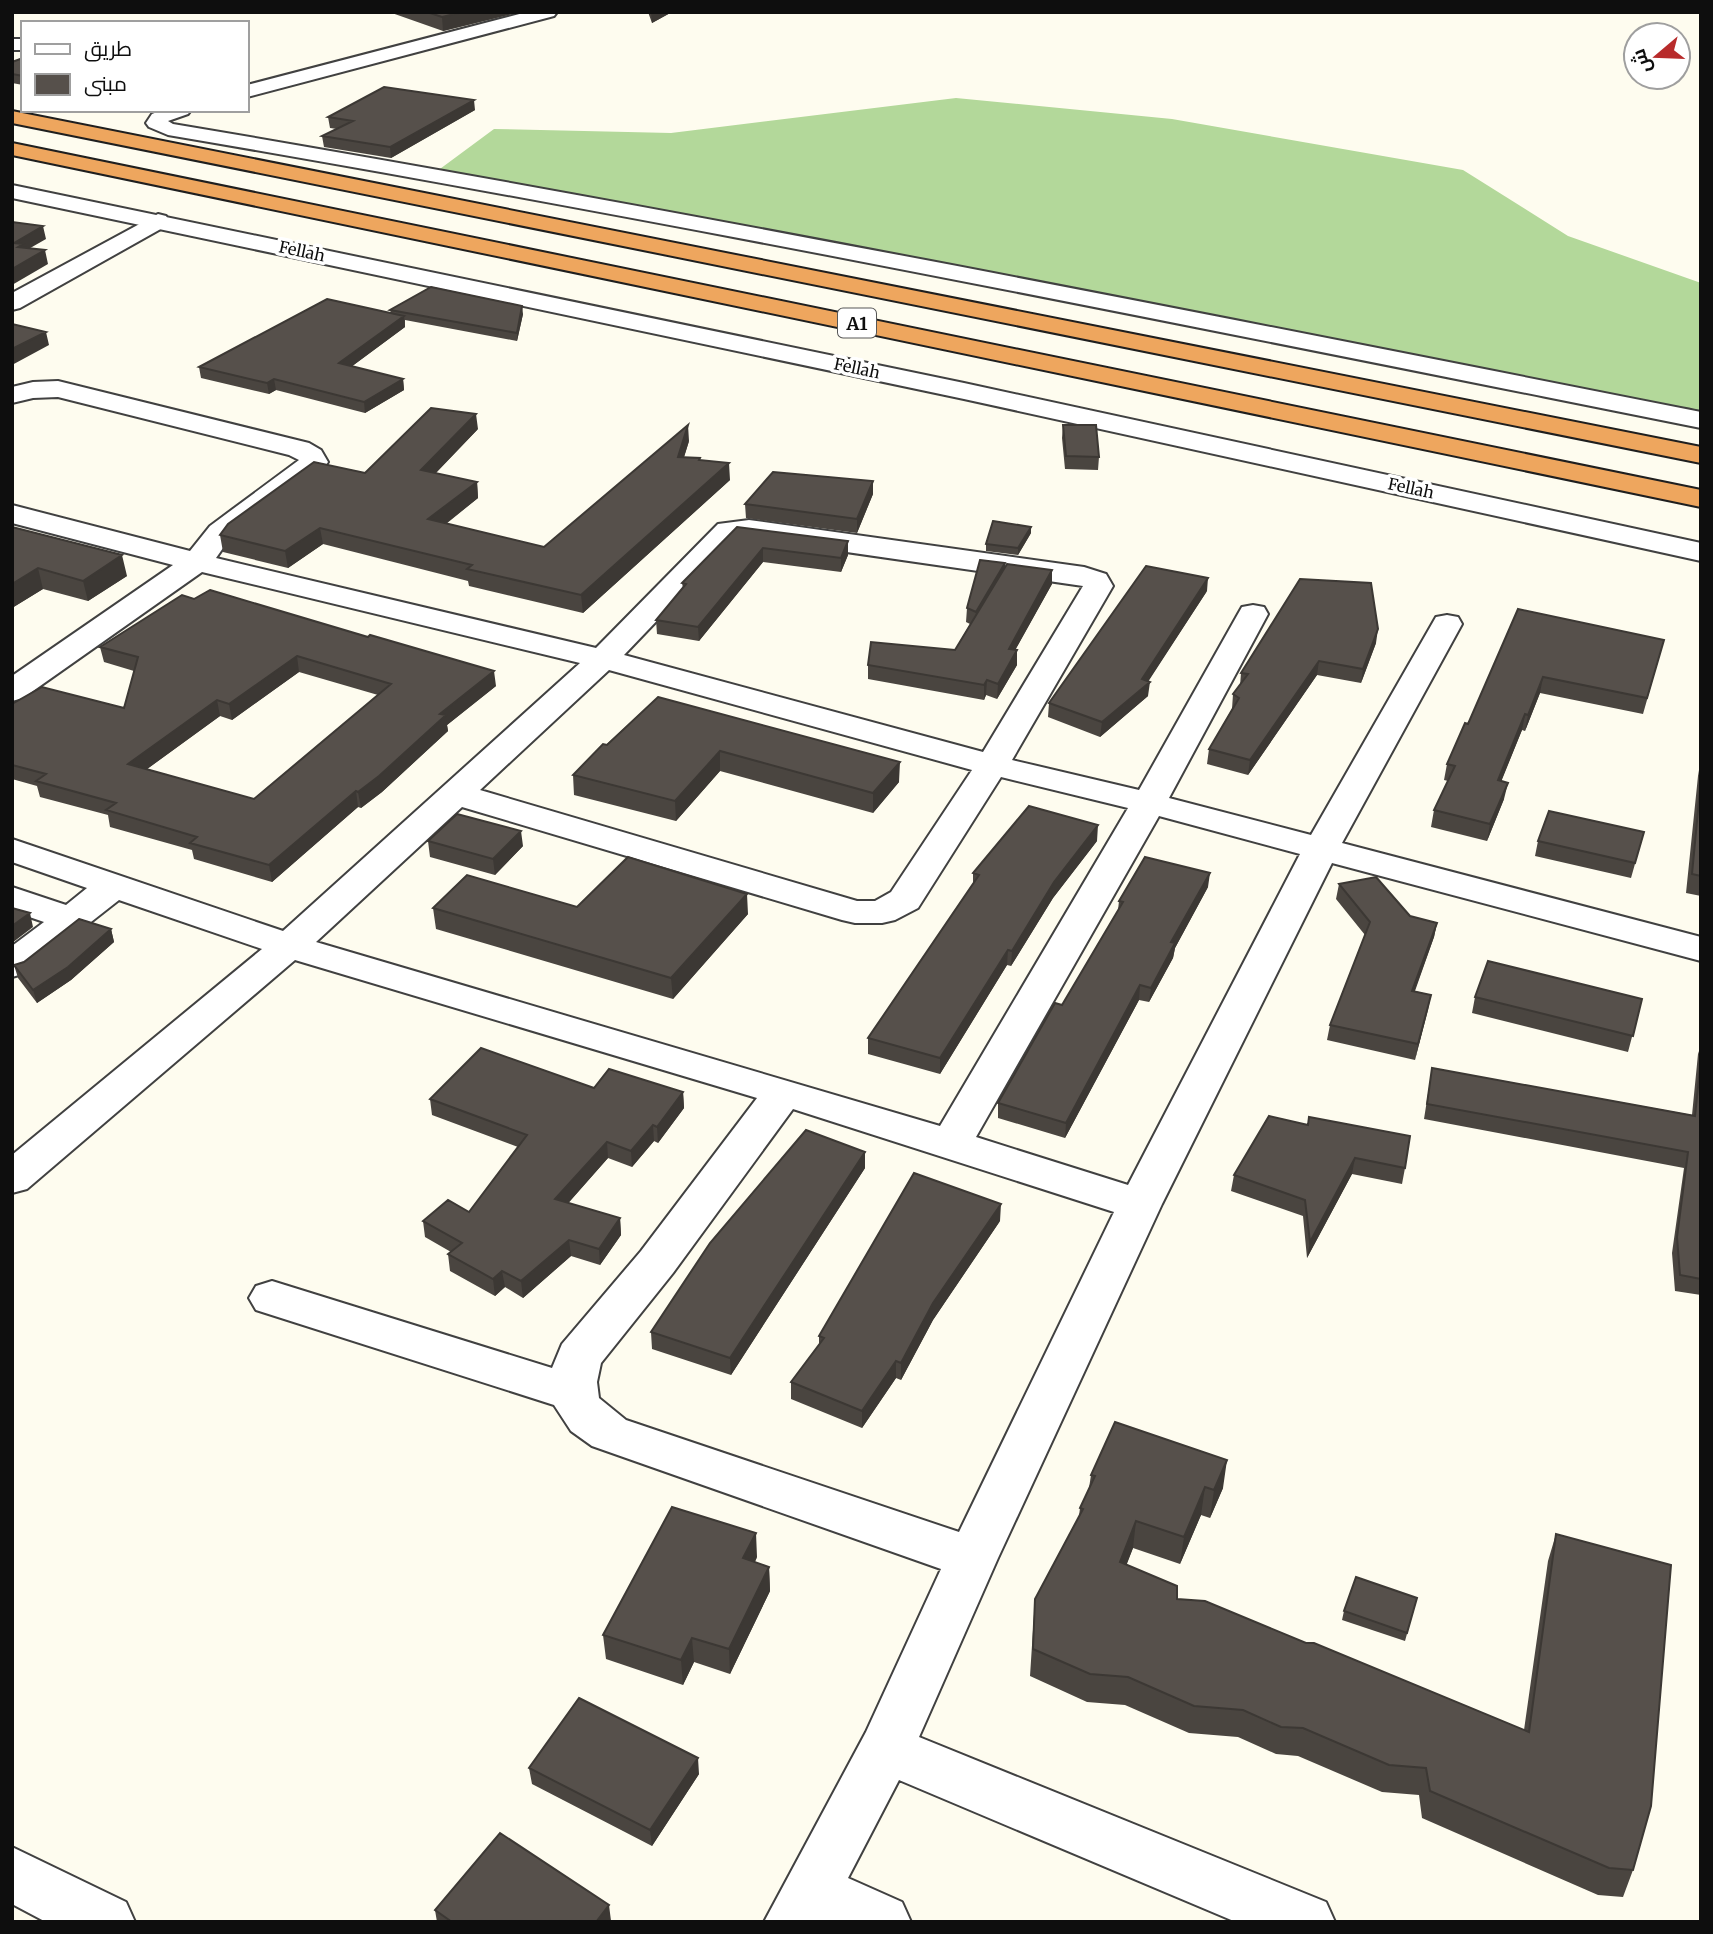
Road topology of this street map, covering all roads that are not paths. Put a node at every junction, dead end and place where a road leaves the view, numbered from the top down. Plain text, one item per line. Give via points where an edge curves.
1 (548, 12) edge
2 (248, 78) edge
3 (276, 83) junction
4 (248, 91) edge
5 (176, 112) edge
6 (12, 117) edge
7 (12, 149) edge
8 (12, 191) edge
9 (159, 220) junction
10 (12, 303) edge
11 (12, 395) edge
12 (1701, 419) edge
13 (1701, 455) edge
14 (1701, 499) edge
15 (12, 514) edge
16 (1701, 552) edge
17 (197, 562) junction
18 (1254, 614) dead end
19 (1447, 624) dead end
20 (603, 659) junction
21 (26, 668) edge
22 (12, 691) edge
23 (992, 765) junction
24 (455, 794) junction
25 (1149, 803) junction
26 (1321, 849) junction
27 (12, 850) edge
28 (115, 885) junction
29 (12, 898) edge
30 (72, 919) junction
31 (289, 946) junction
32 (1701, 949) edge
33 (12, 965) edge
34 (784, 1092) junction
35 (950, 1145) junction
36 (12, 1178) edge
37 (1140, 1204) junction
38 (272, 1298) dead end
39 (573, 1393) junction
40 (972, 1558) junction
41 (886, 1749) junction
42 (12, 1874) edge
43 (803, 1906) edge
44 (105, 1922) edge
45 (881, 1922) edge
46 (1305, 1922) edge

1 - 3 street
2 - 3 street
3 - 4 street
5 - 12 street via 156,123 168,129 411,170
6 - 13 highway, A1
7 - 14 highway, A1
8 - 9 street, Fellah
9 - 10 street
9 - 16 street, Fellah
11 - 17 street via 58,389 243,433 311,456 314,462 220,532
15 - 17 street
17 - 20 street
17 - 21 street
18 - 25 street
19 - 26 street
20 - 23 street
20 - 23 street via 730,529 1095,580 1096,593
20 - 24 street
21 - 22 street
23 - 24 street via 905,900 869,913
23 - 25 street
24 - 31 street
25 - 26 street
25 - 35 street
26 - 32 street
26 - 37 street
27 - 28 street
28 - 30 street
28 - 31 street
29 - 30 street
30 - 33 street
31 - 34 street
31 - 36 street
34 - 35 street
34 - 39 street via 657,1262 579,1357
35 - 37 street
37 - 40 street
38 - 39 street
39 - 40 street via 586,1418 609,1433
40 - 41 street
41 - 43 street
41 - 46 street
42 - 44 street
43 - 45 street

